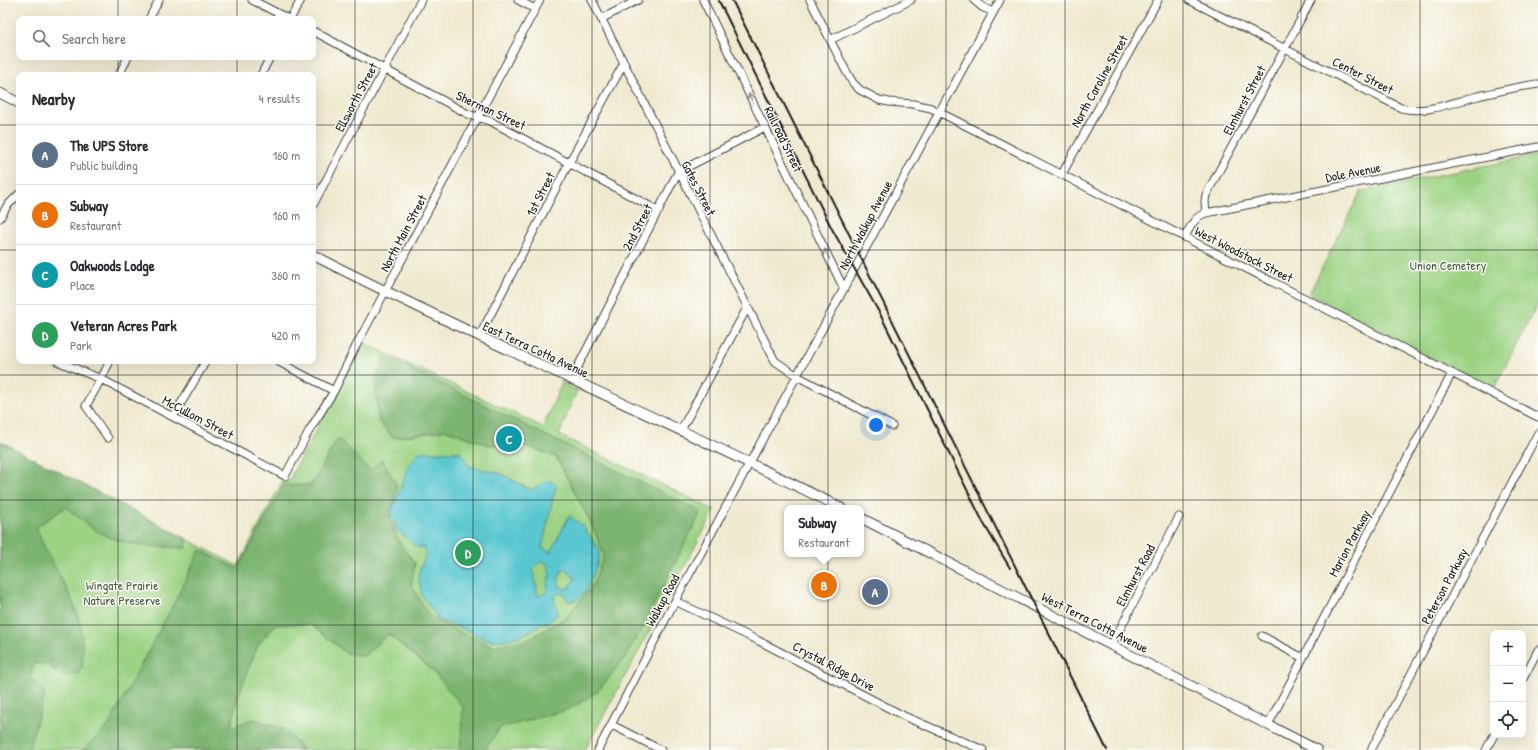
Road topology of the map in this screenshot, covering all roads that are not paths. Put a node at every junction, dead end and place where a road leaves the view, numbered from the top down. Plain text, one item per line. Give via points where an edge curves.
1 (159, 0) edge
2 (252, 0) edge
3 (300, 0) edge
4 (421, 0) edge
5 (518, 0) edge
6 (540, 0) edge
7 (592, 0) edge
8 (638, 0) edge
9 (703, 0) edge
10 (810, 0) edge
11 (911, 0) edge
12 (974, 0) edge
13 (1000, 0) edge
14 (1158, 0) edge
15 (1189, 0) edge
16 (1311, 0) edge
17 (535, 9) junction
18 (993, 12) junction
19 (150, 16) edge
20 (284, 16) edge
21 (292, 16) edge
22 (602, 18) junction
23 (316, 34) edge
24 (830, 40) junction
25 (1285, 50) junction
26 (126, 60) edge
27 (268, 60) edge
28 (624, 63) junction
29 (384, 70) junction
30 (120, 72) edge
31 (262, 72) edge
32 (1538, 84) edge
33 (0, 94) edge
34 (16, 102) edge
35 (940, 112) junction
36 (478, 117) junction
37 (765, 127) junction
38 (1538, 147) edge
39 (569, 163) junction
40 (678, 172) junction
41 (1062, 174) junction
42 (16, 197) edge
43 (316, 200) edge
44 (659, 210) junction
45 (1206, 213) junction
46 (0, 218) edge
47 (1185, 237) junction
48 (316, 257) edge
49 (844, 288) junction
50 (386, 292) junction
51 (747, 308) junction
52 (479, 337) junction
53 (64, 364) edge
54 (108, 364) edge
55 (204, 364) edge
56 (283, 364) edge
57 (1452, 373) junction
58 (797, 376) junction
59 (101, 379) junction
60 (571, 380) junction
61 (334, 391) junction
62 (1537, 415) edge
63 (173, 417) junction
64 (892, 426) dead end
65 (681, 430) junction
66 (1538, 433) edge
67 (108, 438) dead end
68 (750, 462) junction
69 (285, 476) joint
70 (835, 505) edge
71 (1180, 517) dead end
72 (864, 520) edge
73 (675, 601) junction
74 (1262, 636) dead end
75 (1112, 644) junction
76 (1538, 650) edge
77 (1303, 658) junction
78 (1526, 673) edge
79 (612, 725) junction
80 (1268, 725) junction
81 (1492, 738) edge
82 (598, 750) edge
83 (661, 750) edge
84 (983, 750) edge
85 (1318, 750) edge
86 (1371, 750) edge
87 (1486, 750) edge

1 - 19 street
2 - 20 street
3 - 21 street
4 - 29 street, Ellsworth Street
5 - 17 street
6 - 17 street, North Main Street
7 - 22 street, Gates Street
8 - 22 street
37 -> 9 street, Railroad Street
10 - 24 street, West Woodstock Street
11 - 24 street
12 - 18 street
13 - 18 street, North Walkup Avenue
14 - 41 street, North Caroline Street
15 - 25 street, Center Street
16 - 25 street, Elmhurst Street
17 - 36 street, North Main Street
18 - 35 street, North Walkup Avenue
22 - 28 street, Gates Street
23 - 29 street, Sherman Street
24 - 35 street, West Woodstock Street via 853,83 870,96 889,102 922,105
25 - 32 street, Center Street via 1393,105 1410,110
25 - 45 street, Elmhurst Street via 1206,195
26 - 30 street
27 - 31 street
28 - 39 street, 1st Street
28 - 40 street, Gates Street
29 - 36 street, Sherman Street
29 - 43 street, Ellsworth Street
33 - 34 main road
35 - 41 street, West Woodstock Street
35 - 49 street, North Walkup Avenue
36 - 39 street, Sherman Street
36 - 50 street, North Main Street
37 - 40 street
49 -> 37 street, Railroad Street
38 - 45 street, Dole Avenue
39 - 44 street, Sherman Street
39 - 52 street, 1st Street
40 - 44 street, 2nd Street
40 - 51 street, Gates Street
41 - 47 street, West Woodstock Street
42 - 46 street
44 - 60 street, 2nd Street
45 - 47 street via 1197,218
47 - 57 street, West Woodstock Street
48 - 50 main road, East Terra Cotta Avenue
49 - 58 street, North Walkup Avenue
50 - 52 main road, East Terra Cotta Avenue
50 - 61 street, North Main Street
51 - 58 street, Gates Street via 774,361
51 - 65 street
52 - 60 main road, East Terra Cotta Avenue
53 - 59 street, McCullom Street
54 - 59 street
55 - 63 street
56 - 61 street
57 - 62 street, West Woodstock Street
57 - 77 street, Marion Parkway
58 - 64 street, Gates Street
58 - 68 street, North Walkup Avenue
59 - 63 street, McCullom Street
59 - 67 street via 86,406
60 - 65 main road, East Terra Cotta Avenue
61 - 69 street, North Main Street
63 - 69 street, McCullom Street
65 - 68 main road, East Terra Cotta Avenue
66 - 86 street, Peterson Parkway
68 - 70 main road
68 - 73 street, Walkup Road
71 - 75 street, Elmhurst Road
72 - 75 main road, West Terra Cotta Avenue
73 - 79 street, Walkup Road
73 - 84 street, Crystal Ridge Drive via 906,717
74 - 77 street
75 - 80 main road, West Terra Cotta Avenue
76 - 78 street
77 - 80 street, Marion Parkway
79 - 82 street, Walkup Road
79 - 83 street
80 - 85 main road, West Terra Cotta Avenue
81 - 87 street

